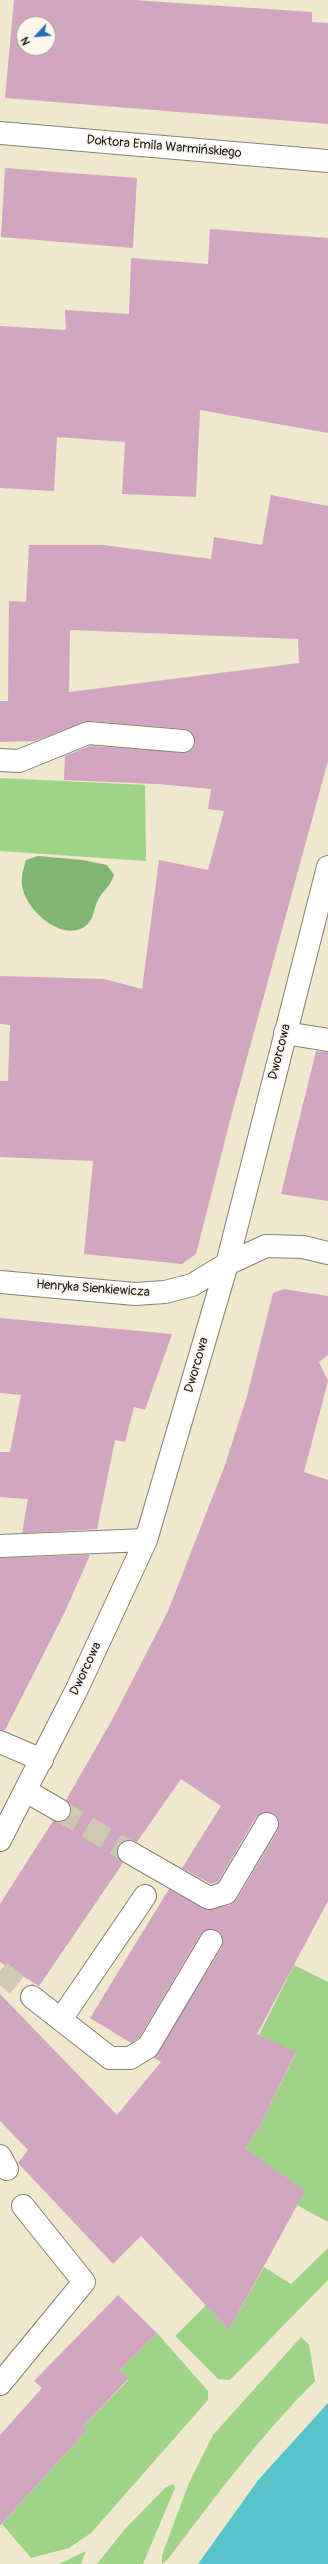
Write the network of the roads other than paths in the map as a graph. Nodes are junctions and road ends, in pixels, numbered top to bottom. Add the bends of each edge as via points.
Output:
1 (0, 133) edge
2 (328, 161) edge
3 (184, 741) dead end
4 (0, 760) edge
5 (328, 867) edge
6 (285, 1032) junction
7 (328, 1040) edge
8 (328, 1253) edge
9 (227, 1264) junction
10 (0, 1282) edge
11 (146, 1540) junction
12 (0, 1546) edge
13 (0, 1742) edge
14 (42, 1760) junction
15 (26, 1791) junction
16 (60, 1810) tunnel mouth
17 (267, 1824) dead end
18 (0, 1840) edge
19 (129, 1852) tunnel mouth
20 (145, 1896) dead end
21 (211, 1941) dead end
22 (32, 1997) tunnel mouth
23 (61, 2019) junction
24 (23, 2206) dead end
25 (0, 2384) edge

1 - 2 street, Doktora Emila Warmińskiego
3 - 4 street via 88,733 19,761
5 - 6 street, Dworcowa
6 - 7 street
6 - 9 street, Dworcowa
8 - 9 street, Henryka Sienkiewicza via 304,1247 266,1246
9 - 10 street, Henryka Sienkiewicza via 192,1285 165,1292 135,1294
9 - 11 street, Dworcowa
11 - 12 street
11 - 14 street, Dworcowa
13 - 14 street
14 - 15 street, Dworcowa
15 - 16 street
15 - 18 street, Dworcowa
17 - 19 street via 226,1893 210,1898
20 - 23 street
21 - 23 street via 148,2047 130,2058 110,2058
22 - 23 street
24 - 25 street via 84,2282

